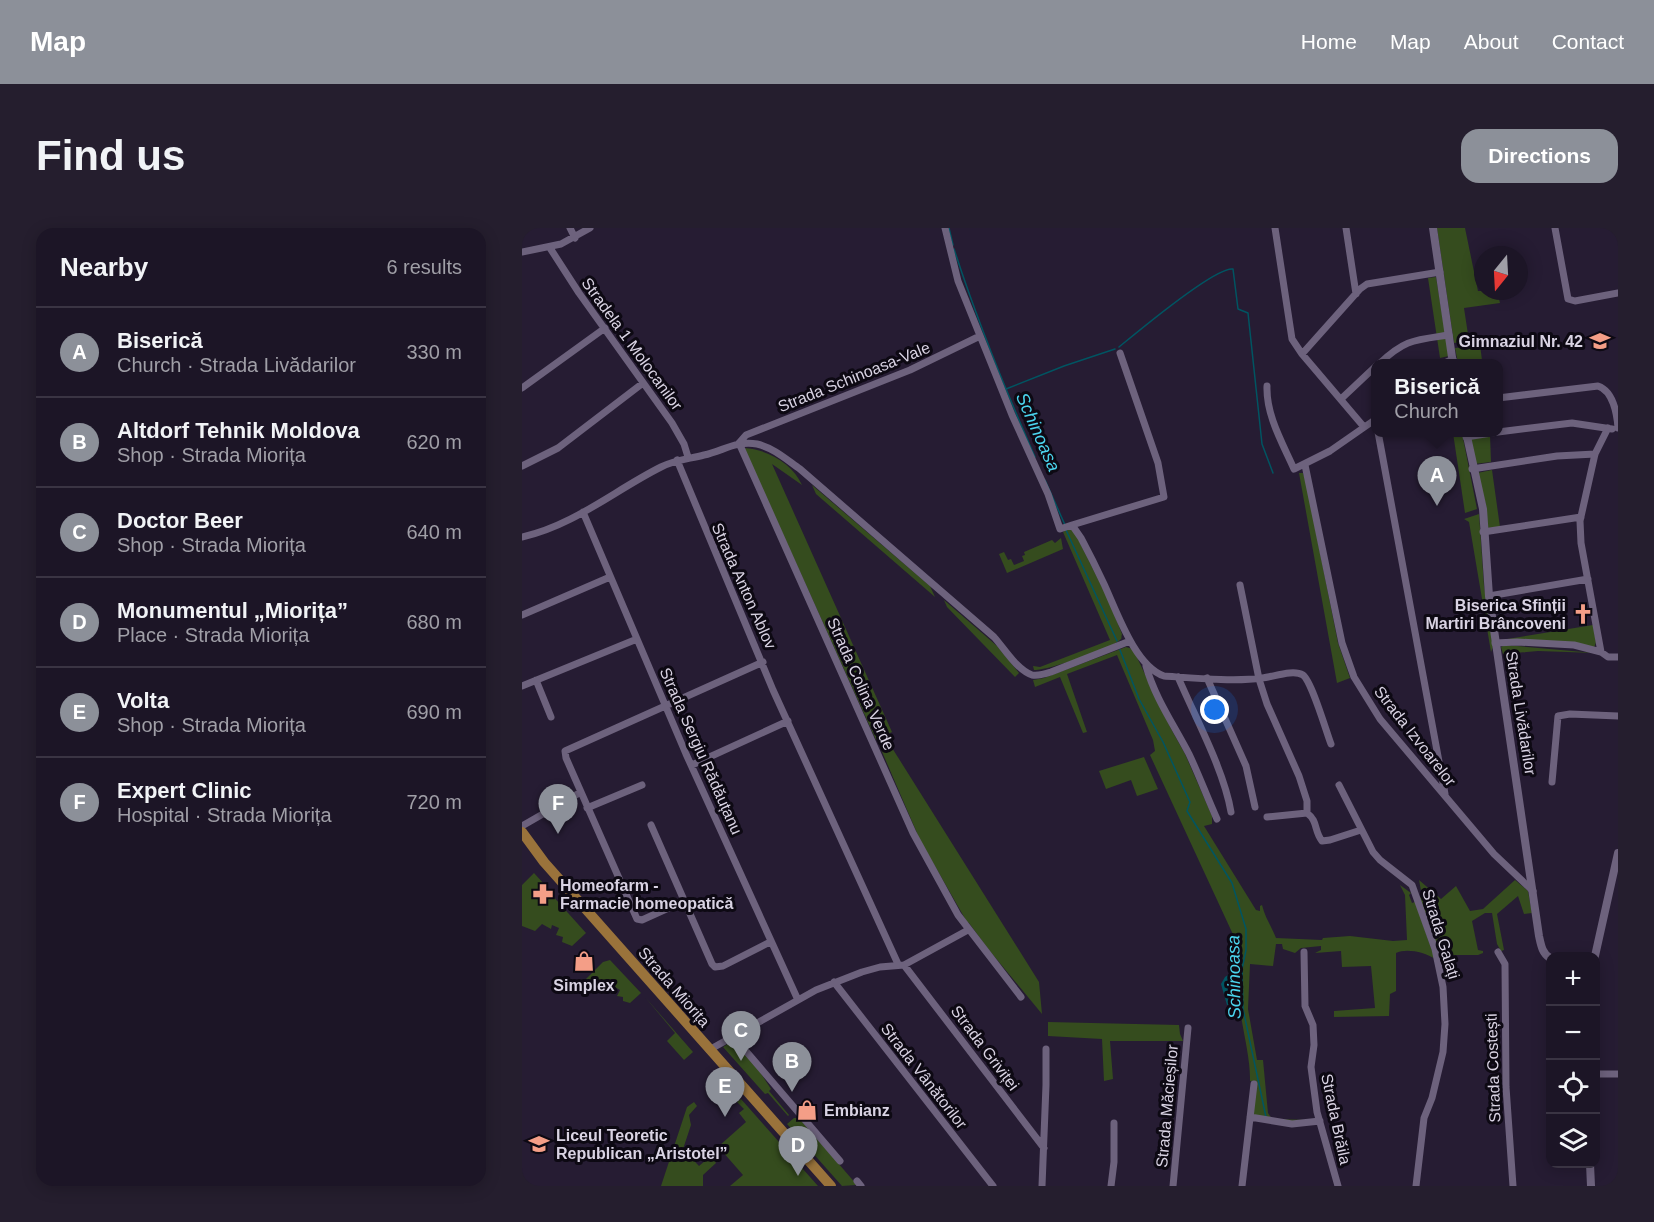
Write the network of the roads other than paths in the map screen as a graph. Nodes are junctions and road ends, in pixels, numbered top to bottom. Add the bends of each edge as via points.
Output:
1 (570, 228) edge
2 (590, 228) edge
3 (945, 228) edge
4 (1275, 228) edge
5 (1346, 228) edge
6 (1433, 228) edge
7 (1555, 228) edge
8 (574, 238) junction
9 (550, 248) junction
10 (522, 252) edge
11 (1440, 272) junction
12 (1618, 293) edge
13 (1356, 294) junction
14 (605, 328) junction
15 (1449, 335) junction
16 (980, 336) junction
17 (1120, 353) dead end
18 (1302, 354) junction
19 (1384, 359) edge
20 (1453, 359) edge
21 (1371, 371) edge
22 (643, 384) junction
23 (1267, 386) dead end
24 (522, 388) edge
25 (1503, 397) edge
26 (1341, 399) junction
27 (1371, 422) edge
28 (1364, 427) junction
29 (1608, 428) junction
30 (1618, 429) edge
31 (1503, 431) edge
32 (1379, 437) edge
33 (1466, 437) edge
34 (738, 444) junction
35 (1595, 454) junction
36 (688, 457) junction
37 (677, 460) junction
38 (1305, 465) junction
39 (522, 466) edge
40 (1472, 469) junction
41 (583, 512) junction
42 (1581, 517) junction
43 (1066, 527) junction
44 (1483, 532) junction
45 (522, 537) edge
46 (610, 577) junction
47 (1588, 579) junction
48 (1240, 585) dead end
49 (1489, 596) junction
50 (522, 615) edge
51 (637, 639) junction
52 (1130, 641) junction
53 (1495, 644) junction
54 (1601, 652) junction
55 (1618, 657) edge
56 (763, 662) junction
57 (1145, 664) junction
58 (1178, 677) junction
59 (1207, 678) junction
60 (1259, 679) junction
61 (536, 680) junction
62 (522, 686) edge
63 (665, 706) junction
64 (1618, 716) edge
65 (551, 717) dead end
66 (788, 721) junction
67 (1331, 744) dead end
68 (692, 765) junction
69 (1552, 782) dead end
70 (642, 785) dead end
71 (1339, 785) dead end
72 (581, 792) junction
73 (1446, 797) junction
74 (1255, 807) dead end
75 (587, 808) junction
76 (1231, 812) dead end
77 (1307, 813) junction
78 (1267, 817) dead end
79 (1217, 819) dead end
80 (651, 825) dead end
81 (522, 826) edge
82 (1361, 830) junction
83 (522, 832) edge
84 (1618, 853) edge
85 (1533, 891) junction
86 (684, 901) junction
87 (969, 930) junction
88 (770, 942) junction
89 (1304, 952) dead end
90 (1498, 952) dead end
91 (1596, 952) edge
92 (1546, 955) edge
93 (901, 964) junction
94 (834, 981) junction
95 (1021, 997) dead end
96 (798, 1000) junction
97 (1188, 1028) dead end
98 (733, 1036) junction
99 (1046, 1049) dead end
100 (709, 1050) junction
101 (1600, 1074) edge
102 (1618, 1074) edge
103 (1254, 1084) dead end
104 (1250, 1117) junction
105 (1320, 1121) junction
106 (1114, 1123) dead end
107 (1044, 1148) junction
108 (840, 1161) dead end
109 (1590, 1168) edge
110 (831, 1186) edge
111 (993, 1186) edge
112 (1042, 1186) edge
113 (1111, 1186) edge
114 (1173, 1186) edge
115 (1242, 1186) edge
116 (1338, 1186) edge
117 (1416, 1186) edge
118 (1513, 1186) edge
119 (1591, 1186) edge

1 - 8 street
2 - 8 street
3 - 16 street via 958,281
4 - 18 street via 1292,339
5 - 13 street
6 - 11 street
7 - 12 street via 1568,300
8 - 9 street
9 - 10 street
9 - 14 street, Stradela 1 Molocanilor
11 - 13 street via 1367,285
11 - 15 street
13 - 18 street
14 - 22 street, Stradela 1 Molocanilor
14 - 24 street
15 - 19 street via 1401,345
15 - 20 street
16 - 34 street, Strada Schinoasa-Vale via 910,370 746,435
16 - 43 street via 1011,415
17 - 43 street via 1158,463 1164,497
18 - 26 street
21 - 26 street
22 - 36 street, Stradela 1 Molocanilor via 672,423
22 - 39 street via 558,448
23 - 38 street via 1271,415 1294,469
25 - 30 street via 1598,386 1611,400
26 - 28 street
27 - 28 street
28 - 38 street
29 - 30 street
29 - 31 street via 1572,423
29 - 35 street
32 - 73 street
33 - 40 street, Strada Livădarilor
34 - 36 street via 704,456
34 - 52 street via 768,448 800,469 987,631 1029,674 1051,672
34 - 87 street, Strada Colina Verde via 913,833
35 - 40 street
35 - 42 street
36 - 37 street
37 - 41 street
37 - 56 street, Strada Anton Ablov
38 - 73 street, Strada Izvoarelor via 1342,643 1354,677 1380,719
40 - 44 street, Strada Livădarilor via 1483,509
41 - 45 street
41 - 46 street, Strada Sergiu Rădăuțanu
42 - 44 street
42 - 47 street
43 - 52 street via 1081,538
44 - 49 street, Strada Livădarilor
46 - 50 street
46 - 51 street, Strada Sergiu Rădăuțanu
47 - 49 street
47 - 54 street
48 - 60 street
49 - 53 street, Strada Livădarilor
51 - 61 street
51 - 63 street, Strada Sergiu Rădăuțanu
52 - 57 street
53 - 54 street via 1574,645
53 - 85 street, Strada Livădarilor
54 - 55 street
56 - 63 street
56 - 66 street, Strada Anton Ablov
57 - 58 street via 1154,673
57 - 79 street
58 - 59 street
58 - 76 street via 1222,780
59 - 60 street
59 - 74 street via 1246,766
60 - 67 street via 1292,673 1307,679
60 - 77 street via 1299,776
61 - 62 street
61 - 65 street
63 - 68 street, Strada Sergiu Rădăuțanu
63 - 72 street via 568,748 564,754
64 - 69 street via 1558,716
66 - 68 street
66 - 93 street, Strada Anton Ablov
68 - 88 street, Strada Sergiu Rădăuțanu
70 - 75 street
71 - 82 street, Strada Galați
72 - 75 street
72 - 81 street
73 - 85 street, Strada Izvoarelor via 1494,854
75 - 86 street via 637,919
77 - 78 street
77 - 82 street via 1314,819 1322,840
80 - 86 street
82 - 117 street, Strada Galați via 1380,860 1412,885 1435,949 1443,987 1443,1053 1424,1118
83 - 100 main road, Strada Miorița
84 - 91 street
85 - 92 street, Strada Livădarilor via 1541,947
86 - 88 street via 715,967
87 - 93 street
87 - 95 street, Strada Colina Verde
88 - 96 street, Strada Sergiu Rădăuțanu
89 - 105 street, Strada Brăila via 1305,1006 1313,1024 1311,1068
90 - 118 street, Strada Costești via 1504,964
93 - 94 street
93 - 107 street, Strada Griviței
94 - 96 street
94 - 111 street, Strada Vânătorilor
96 - 98 street
97 - 114 street, Strada Măcieșilor
98 - 100 street
98 - 108 street
99 - 107 street
100 - 110 main road, Strada Miorița
101 - 102 street
103 - 104 street
104 - 105 street via 1292,1124
104 - 115 street
105 - 116 street, Strada Brăila
106 - 113 street
107 - 112 street
109 - 119 street

